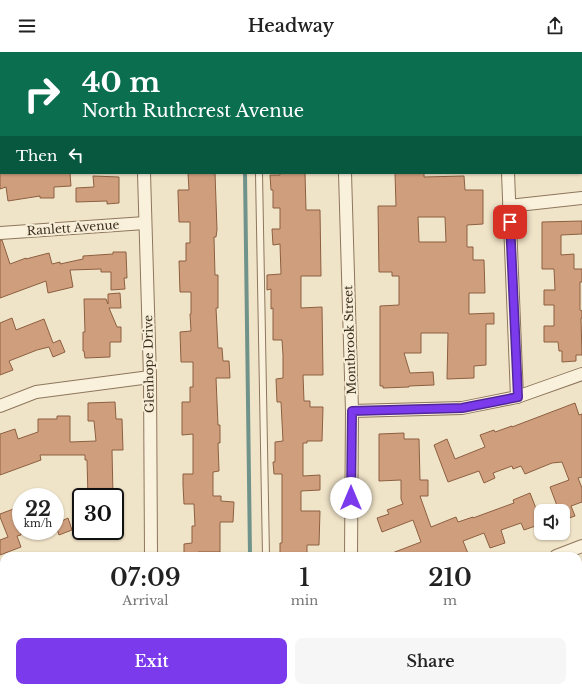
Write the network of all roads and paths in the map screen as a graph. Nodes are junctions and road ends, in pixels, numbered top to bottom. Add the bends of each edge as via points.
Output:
1 (144, 174) edge
2 (259, 174) edge
3 (345, 174) edge
4 (508, 174) edge
5 (582, 198) edge
6 (509, 206) junction
7 (145, 223) junction
8 (0, 233) edge
9 (582, 374) edge
10 (150, 377) junction
11 (518, 397) junction
12 (0, 406) edge
13 (352, 411) junction
14 (582, 546) edge
15 (151, 552) edge
16 (266, 552) edge
17 (351, 552) edge
18 (566, 552) edge

1 - 7 street, Glenhope Drive
2 - 16 lane
3 - 13 street, Montbrook Street
4 - 6 street
5 - 6 street
6 - 11 street
7 - 8 street, Ranlett Avenue
7 - 10 street, Glenhope Drive
9 - 11 street
10 - 12 street via 36,392
10 - 15 street, Glenhope Drive
11 - 13 street via 462,408
13 - 17 street, Montbrook Street
14 - 18 street

